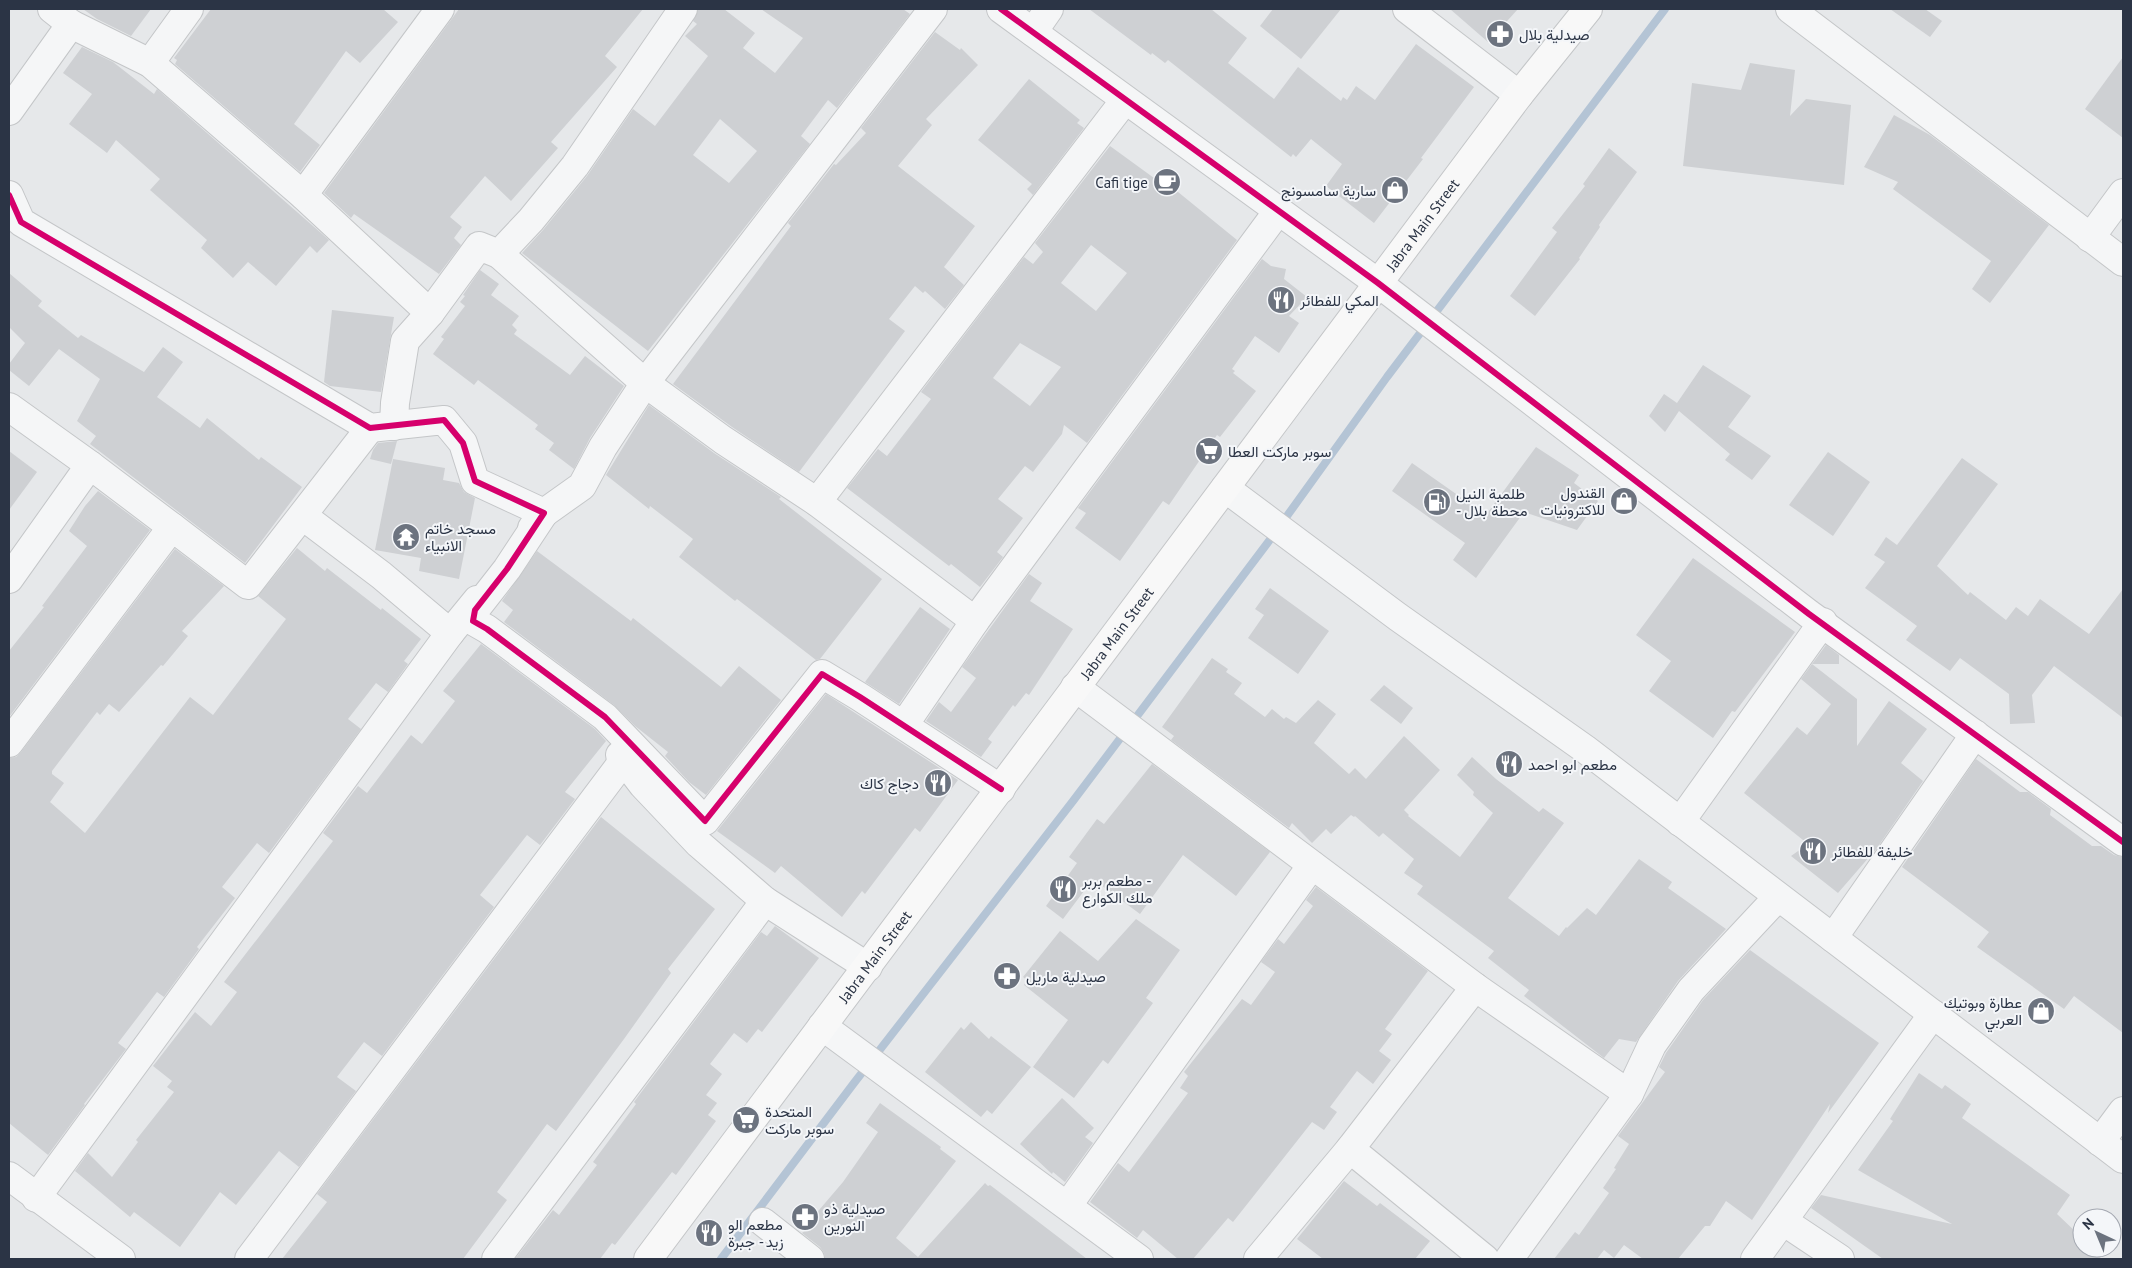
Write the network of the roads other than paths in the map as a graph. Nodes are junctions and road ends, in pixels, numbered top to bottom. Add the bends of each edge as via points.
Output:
1 (189, 9) edge
2 (440, 9) edge
3 (682, 9) edge
4 (933, 9) edge
5 (1001, 9) edge
6 (1050, 9) edge
7 (1407, 9) edge
8 (1588, 9) edge
9 (1790, 9) edge
10 (61, 16) edge
11 (1033, 32) junction
12 (150, 63) junction
13 (1518, 95) junction
14 (1125, 100) junction
15 (9, 111) edge
16 (2123, 193) edge
17 (9, 195) edge
18 (303, 195) junction
19 (1278, 211) junction
20 (15, 230) edge
21 (2090, 238) junction
22 (499, 254) junction
23 (2123, 262) edge
24 (1378, 283) junction
25 (430, 313) junction
26 (646, 383) junction
27 (9, 408) edge
28 (382, 427) junction
29 (90, 464) junction
30 (1225, 488) junction
31 (817, 502) junction
32 (544, 513) junction
33 (303, 516) junction
34 (172, 527) junction
35 (9, 579) edge
36 (975, 621) junction
37 (1823, 622) junction
38 (456, 627) junction
39 (822, 674) junction
40 (1076, 688) junction
41 (598, 720) junction
42 (904, 725) junction
43 (1975, 734) junction
44 (9, 743) edge
45 (624, 760) junction
46 (1001, 789) junction
47 (1680, 822) junction
48 (2123, 842) edge
49 (699, 844) junction
50 (1312, 865) junction
51 (1778, 897) junction
52 (765, 900) junction
53 (1833, 938) junction
54 (868, 967) junction
55 (1475, 987) junction
56 (1933, 1014) junction
57 (822, 1026) junction
58 (1629, 1094) junction
59 (2123, 1111) edge
60 (2100, 1142) junction
61 (1350, 1149) junction
62 (2123, 1159) edge
63 (9, 1176) edge
64 (36, 1198) junction
65 (1068, 1206) junction
66 (1783, 1221) junction
67 (763, 1222) dead end
68 (108, 1255) edge
69 (249, 1259) edge
70 (496, 1259) edge
71 (648, 1259) edge
72 (810, 1259) edge
73 (1139, 1259) edge
74 (1258, 1259) edge
75 (1486, 1259) edge
76 (1509, 1259) edge
77 (1755, 1259) edge
78 (1840, 1259) edge

1 - 12 street
2 - 18 street
3 - 22 street via 575,166
4 - 26 street
5 - 11 street
6 - 11 street
7 - 13 street
8 - 13 main road, Jabra Main Street
9 - 21 street
10 - 12 street
10 - 15 street
11 - 14 street
12 - 18 street
13 - 24 main road, Jabra Main Street
14 - 19 street
14 - 31 street
16 - 21 street
17 - 20 street
18 - 25 street
19 - 24 street
19 - 36 street
20 - 28 street
21 - 23 street
22 - 25 street via 480,246
22 - 26 street
24 - 30 main road, Jabra Main Street
24 - 37 street
25 - 28 street via 405,341 395,403
26 - 31 street via 723,440
26 - 32 street via 603,447 582,486
27 - 29 street
28 - 32 street via 444,420 463,443 475,481
28 - 33 street
29 - 34 street
29 - 35 street
30 - 40 main road, Jabra Main Street
30 - 47 street via 1398,617 1585,749
31 - 36 street
32 - 38 street
32 - 41 street via 475,610 473,621
33 - 34 street via 248,585
33 - 38 street
34 - 44 street
36 - 42 street
37 - 43 street
37 - 47 street
38 - 41 street
38 - 64 street
39 - 41 street via 705,822
39 - 42 street
39 - 49 street via 707,824
40 - 46 main road, Jabra Main Street
40 - 50 street
41 - 45 street
42 - 46 street
43 - 48 street
43 - 53 street
45 - 49 street
45 - 69 street
46 - 54 main road, Jabra Main Street
47 - 51 street
49 - 52 street
50 - 55 street
50 - 65 street
51 - 53 street
51 - 58 street via 1691,990 1652,1045
52 - 54 street
52 - 70 street
53 - 56 street
54 - 57 main road, Jabra Main Street
55 - 58 street
55 - 61 street
56 - 60 street
56 - 66 street
57 - 65 street
57 - 71 main road, Jabra Main Street
58 - 76 street
59 - 60 street
60 - 62 street
61 - 74 street
61 - 75 street
63 - 64 street
64 - 68 street
65 - 73 street
66 - 77 street
66 - 78 street
67 - 72 street

